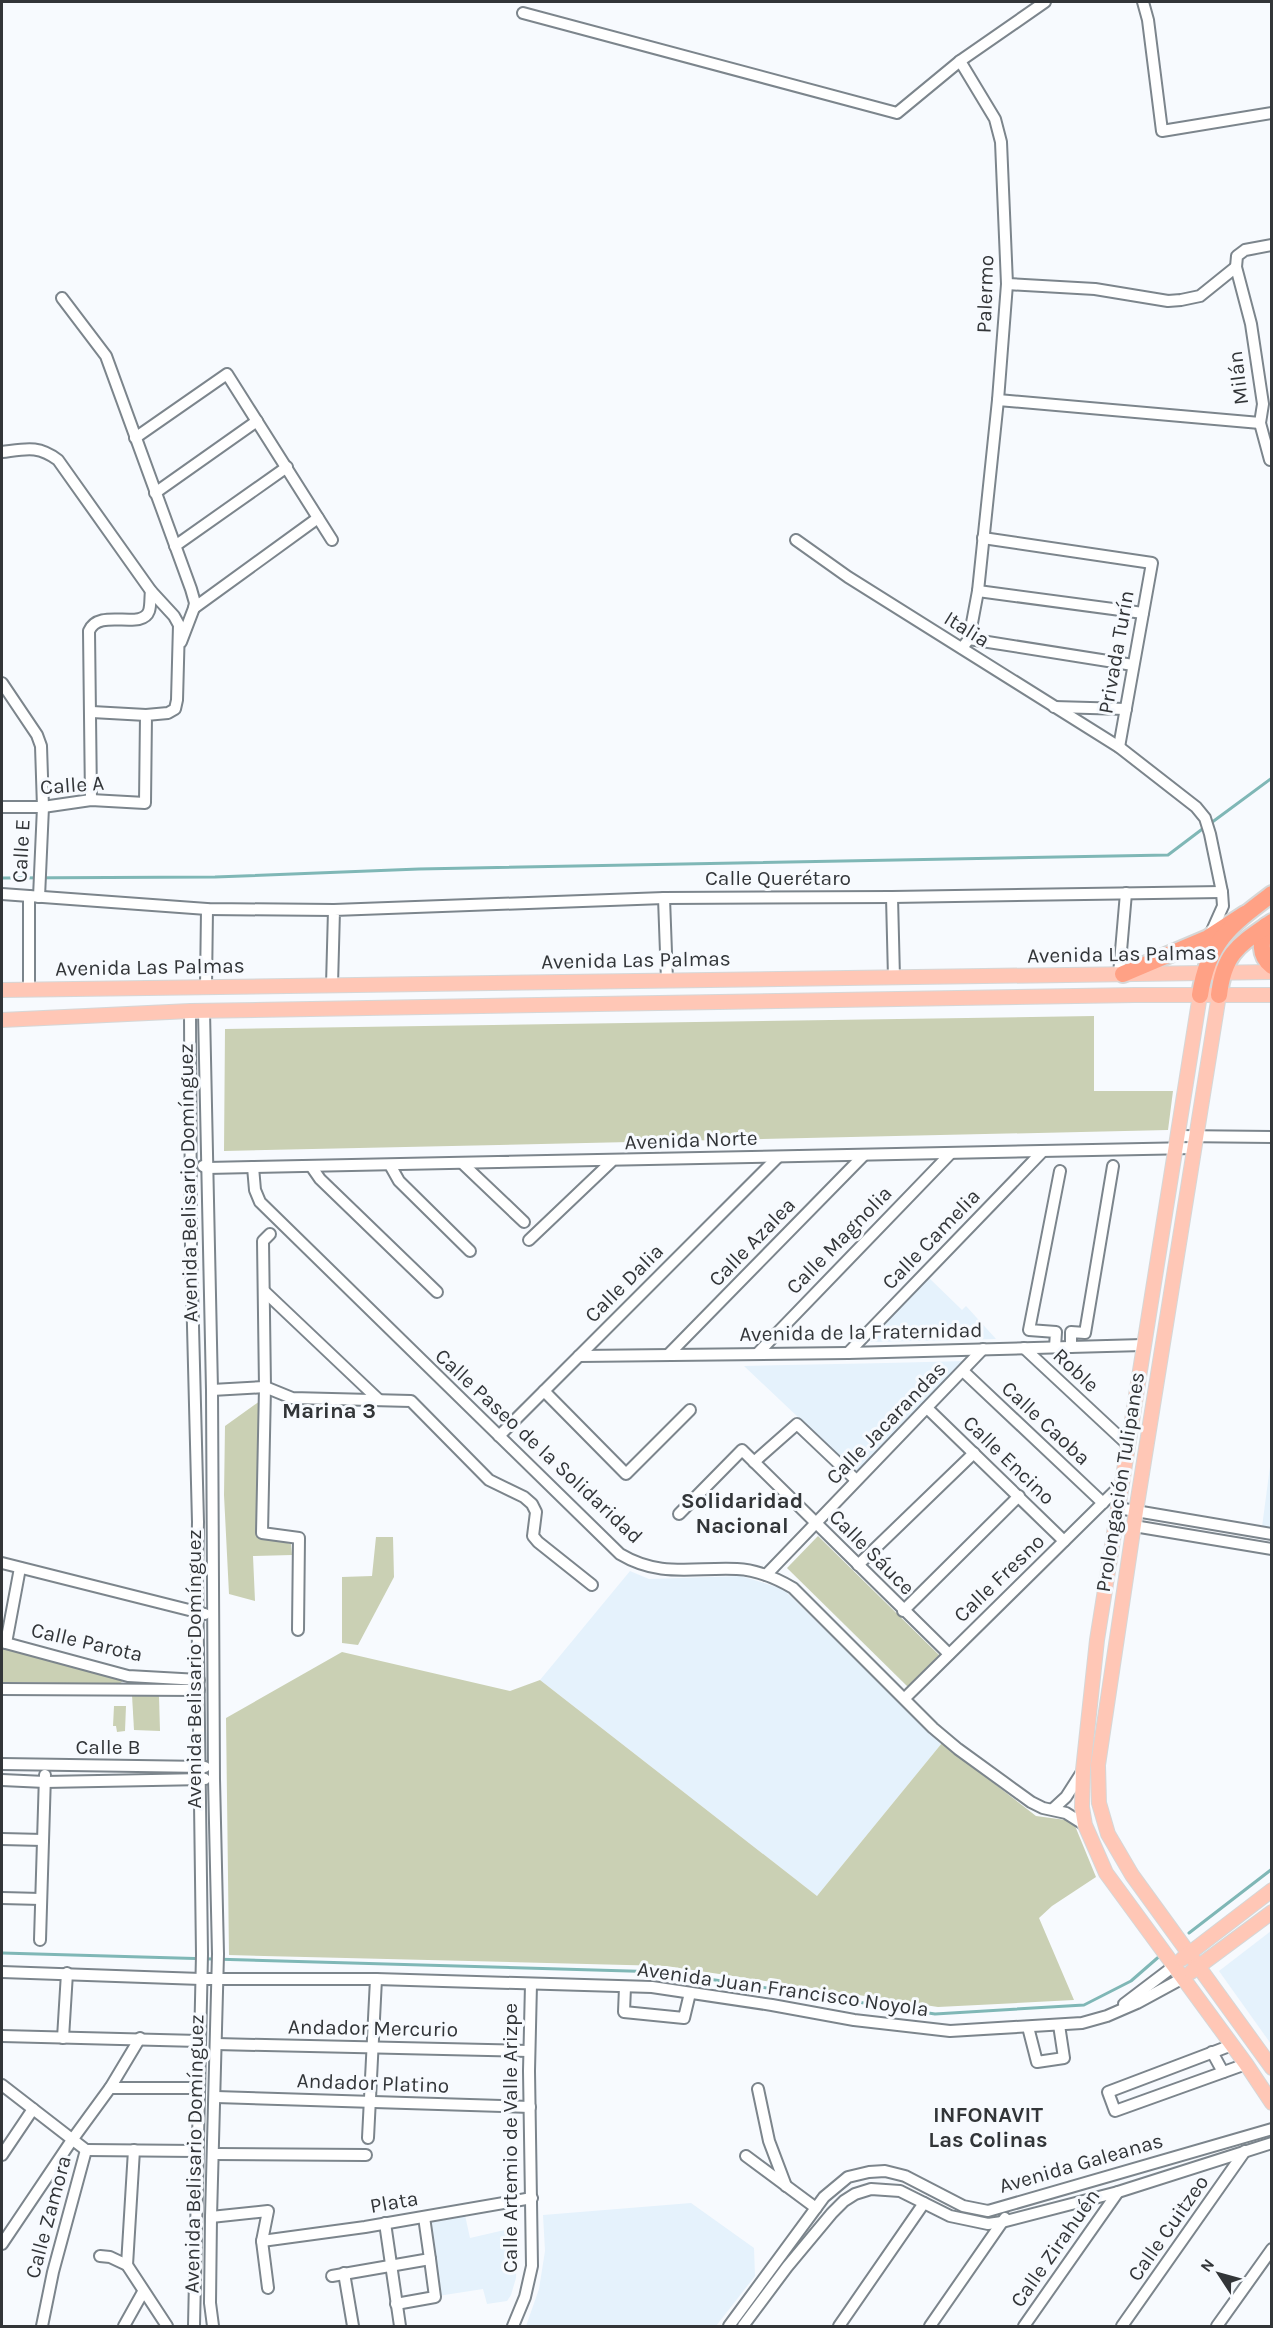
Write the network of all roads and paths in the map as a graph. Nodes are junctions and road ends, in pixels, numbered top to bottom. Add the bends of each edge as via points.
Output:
1 (1045, 2) edge
2 (1143, 2) edge
3 (523, 13) dead end
4 (960, 60) junction
5 (1272, 113) edge
6 (1272, 245) edge
7 (1236, 267) junction
8 (1007, 284) junction
9 (62, 298) dead end
10 (998, 400) junction
11 (257, 421) junction
12 (1260, 423) junction
13 (135, 438) junction
14 (2, 452) edge
15 (1270, 460) edge
16 (287, 467) junction
17 (155, 493) junction
18 (318, 518) junction
19 (983, 538) junction
20 (332, 540) dead end
21 (796, 540) dead end
22 (175, 546) junction
23 (151, 591) junction
24 (978, 591) junction
25 (194, 608) junction
26 (1143, 613) junction
27 (969, 639) junction
28 (962, 648) junction
29 (178, 651) junction
30 (1134, 665) junction
31 (2, 683) edge
32 (1053, 707) junction
33 (1126, 710) junction
34 (92, 712) junction
35 (146, 715) junction
36 (1119, 747) junction
37 (92, 800) junction
38 (2, 807) edge
39 (43, 807) junction
40 (1222, 892) junction
41 (1126, 893) junction
42 (2, 894) edge
43 (1272, 894) edge
44 (34, 897) junction
45 (892, 897) junction
46 (664, 898) junction
47 (1223, 906) junction
48 (207, 909) junction
49 (334, 910) junction
50 (1245, 914) junction
51 (1269, 924) edge
52 (1208, 938) junction
53 (1272, 966) edge
54 (1272, 972) edge
55 (1121, 974) junction
56 (1203, 974) junction
57 (1221, 974) junction
58 (894, 978) junction
59 (668, 980) junction
60 (332, 985) junction
61 (206, 986) junction
62 (2, 990) edge
63 (29, 990) junction
64 (1200, 994) junction
65 (1219, 995) junction
66 (1272, 995) edge
67 (197, 1011) junction
68 (2, 1020) edge
69 (204, 1062) junction
70 (189, 1063) junction
71 (1272, 1137) edge
72 (1176, 1142) junction
73 (1195, 1142) junction
74 (1042, 1152) junction
75 (950, 1154) junction
76 (864, 1155) junction
77 (777, 1157) junction
78 (192, 1160) junction
79 (611, 1162) junction
80 (462, 1163) junction
81 (390, 1165) junction
82 (311, 1166) junction
83 (1113, 1166) dead end
84 (253, 1167) junction
85 (207, 1168) junction
86 (1060, 1171) dead end
87 (524, 1222) dead end
88 (270, 1234) dead end
89 (529, 1240) dead end
90 (1159, 1247) junction
91 (1178, 1248) junction
92 (470, 1251) dead end
93 (264, 1291) junction
94 (437, 1292) dead end
95 (1056, 1332) junction
96 (1071, 1332) junction
97 (1143, 1345) junction
98 (1055, 1347) junction
99 (1071, 1347) junction
100 (1024, 1348) junction
101 (982, 1349) junction
102 (848, 1353) junction
103 (757, 1354) junction
104 (668, 1355) junction
105 (579, 1356) junction
106 (963, 1371) junction
107 (266, 1387) junction
108 (212, 1390) junction
109 (544, 1391) junction
110 (379, 1400) junction
111 (927, 1408) junction
112 (690, 1410) dead end
113 (499, 1436) junction
114 (1127, 1444) junction
115 (974, 1453) junction
116 (754, 1462) junction
117 (856, 1480) junction
118 (1120, 1486) junction
119 (1019, 1496) junction
120 (1103, 1503) junction
121 (1118, 1508) junction
122 (1136, 1510) junction
123 (679, 1514) dead end
124 (816, 1523) junction
125 (1134, 1526) junction
126 (1272, 1534) edge
127 (1064, 1541) junction
128 (1272, 1549) edge
129 (2, 1563) edge
130 (858, 1565) junction
131 (20, 1568) junction
132 (766, 1575) junction
133 (592, 1585) dead end
134 (903, 1611) junction
135 (198, 1612) junction
136 (213, 1616) junction
137 (298, 1630) dead end
138 (4, 1642) edge
139 (949, 1654) junction
140 (129, 1676) junction
141 (199, 1685) junction
142 (2, 1689) edge
143 (128, 1689) junction
144 (904, 1698) junction
145 (2, 1764) edge
146 (45, 1766) junction
147 (214, 1766) junction
148 (199, 1767) junction
149 (1083, 1770) junction
150 (199, 1779) junction
151 (214, 1779) junction
152 (2, 1780) edge
153 (45, 1782) junction
154 (1053, 1809) junction
155 (1085, 1825) junction
156 (2, 1839) edge
157 (43, 1840) junction
158 (1272, 1890) edge
159 (2, 1898) edge
160 (41, 1899) junction
161 (1272, 1912) edge
162 (1167, 1922) junction
163 (1151, 1934) junction
164 (202, 1936) junction
165 (218, 1937) junction
166 (40, 1940) dead end
167 (1189, 1953) junction
168 (1198, 1967) junction
169 (2, 1972) edge
170 (1178, 1972) junction
171 (218, 1973) junction
172 (67, 1974) junction
173 (201, 1974) junction
174 (376, 1979) junction
175 (531, 1984) junction
176 (625, 1987) junction
177 (690, 1993) junction
178 (1059, 2025) junction
179 (1028, 2027) junction
180 (2, 2036) edge
181 (63, 2038) junction
182 (140, 2038) junction
183 (199, 2041) junction
184 (216, 2044) junction
185 (1232, 2044) junction
186 (372, 2048) junction
187 (529, 2051) junction
188 (1212, 2052) junction
189 (1246, 2064) junction
190 (1272, 2068) edge
191 (1223, 2072) junction
192 (1144, 2078) junction
193 (2, 2085) edge
194 (110, 2088) junction
195 (198, 2088) junction
196 (758, 2089) dead end
197 (216, 2097) junction
198 (1152, 2098) junction
199 (369, 2103) junction
200 (1272, 2103) edge
201 (530, 2107) junction
202 (33, 2109) junction
203 (1272, 2129) edge
204 (368, 2138) dead end
205 (72, 2140) junction
206 (1272, 2142) edge
207 (86, 2150) junction
208 (134, 2150) junction
209 (197, 2151) junction
210 (1245, 2151) junction
211 (214, 2154) junction
212 (2, 2155) edge
213 (366, 2155) dead end
214 (746, 2156) dead end
215 (786, 2186) junction
216 (1118, 2192) junction
217 (532, 2198) junction
218 (924, 2203) junction
219 (1013, 2205) junction
220 (816, 2208) junction
221 (211, 2217) junction
222 (424, 2217) junction
223 (1002, 2222) junction
224 (385, 2223) junction
225 (2, 2240) edge
226 (262, 2241) junction
227 (1272, 2249) edge
228 (100, 2256) dead end
229 (430, 2259) junction
230 (778, 2260) junction
231 (127, 2265) junction
232 (390, 2266) junction
233 (787, 2267) junction
234 (344, 2274) junction
235 (332, 2276) dead end
236 (268, 2288) dead end
237 (143, 2292) junction
238 (396, 2304) junction
239 (42, 2326) edge
240 (124, 2326) edge
241 (167, 2326) edge
242 (194, 2326) edge
243 (213, 2326) edge
244 (353, 2326) edge
245 (400, 2326) edge
246 (513, 2326) edge
247 (729, 2326) edge
248 (743, 2326) edge
249 (839, 2326) edge
250 (930, 2326) edge
251 (1024, 2326) edge
252 (1122, 2326) edge
253 (1217, 2326) edge

1 - 4 street
2 - 5 street via 1162,131
3 - 4 street via 897,113
4 - 8 street, Palermo via 994,119 1001,142
6 - 7 street via 1245,250 1236,256
7 - 8 street via 1200,296 1168,301 1095,289
7 - 12 street, Milán via 1251,324 1263,404
8 - 10 street, Palermo
9 - 13 street via 106,356
10 - 12 street
10 - 19 street, Palermo
11 - 13 street via 227,374
11 - 16 street
11 - 17 street
12 - 15 street, Milán
13 - 17 street
14 - 23 street via 45,450 58,460
16 - 18 street
16 - 22 street
17 - 22 street
18 - 20 street
18 - 25 street
19 - 24 street, Palermo
19 - 26 street, Privada Turín via 1152,563
21 - 28 street, Italia
22 - 25 street
23 - 29 street via 179,625
23 - 34 street via 146,616 99,621 89,631
24 - 26 street
24 - 27 street, Palermo
25 - 29 street
26 - 30 street, Privada Turín
27 - 28 street
27 - 30 street
28 - 32 street, Italia
29 - 35 street via 175,709
30 - 33 street, Privada Turín
31 - 39 street, Calle E via 41,746
32 - 33 street
32 - 36 street, Italia
33 - 36 street, Privada Turín
34 - 35 street
34 - 37 street
35 - 37 street, Calle A via 145,803
36 - 40 street, Italia via 1205,818
37 - 39 street, Calle A
38 - 39 street, Calle A
39 - 44 street, Calle E via 40,884
40 - 41 street, Calle Querétaro
40 - 47 street
41 - 45 street, Calle Querétaro
41 - 55 street
42 - 44 street, Calle Querétaro
43 - 50 highway
44 - 48 street, Calle Querétaro
44 - 63 street, Calle E
45 - 46 street, Calle Querétaro
45 - 58 street
46 - 49 street, Calle Querétaro
46 - 59 street
47 - 50 street
47 - 52 street
48 - 49 street, Calle Querétaro
48 - 61 street
49 - 60 street
50 - 52 highway
50 - 56 highway via 1215,945
51 - 53 highway via 1261,940 1266,961
51 - 57 highway via 1240,944
52 - 55 highway
54 - 57 main road, Avenida Las Palmas
55 - 56 main road, Avenida Las Palmas
55 - 58 main road, Avenida Las Palmas
56 - 57 main road, Avenida Las Palmas
56 - 64 highway
57 - 65 highway
58 - 59 main road, Avenida Las Palmas
59 - 60 main road, Avenida Las Palmas
60 - 61 main road, Avenida Las Palmas
61 - 63 main road, Avenida Las Palmas
62 - 63 main road, Avenida Las Palmas
64 - 65 main road, Avenida Las Palmas
64 - 67 main road, Avenida Las Palmas
64 - 72 main road, Prolongación Tulipanes
65 - 66 main road, Avenida Las Palmas
65 - 73 main road, Prolongación Tulipanes
67 - 68 main road, Avenida Las Palmas
67 - 69 street, Avenida Belisario Domínguez
67 - 70 street, Avenida Belisario Domínguez
69 - 70 street
69 - 85 street, Avenida Belisario Domínguez
70 - 78 street, Avenida Belisario Domínguez
71 - 73 street, Avenida Norte
72 - 73 street, Avenida Norte
72 - 74 street, Avenida Norte
72 - 90 main road, Prolongación Tulipanes
73 - 91 main road, Prolongación Tulipanes
74 - 75 street, Avenida Norte
74 - 102 street, Calle Camelia
75 - 76 street, Avenida Norte
75 - 103 street, Calle Magnolia
76 - 77 street, Avenida Norte
76 - 104 street, Calle Azalea
77 - 79 street, Avenida Norte
77 - 105 street, Calle Dalia
78 - 85 street, Avenida Norte
78 - 135 street, Avenida Belisario Domínguez
79 - 80 street, Avenida Norte
79 - 89 street
80 - 81 street, Avenida Norte
80 - 87 street
81 - 82 street, Avenida Norte
81 - 92 street via 399,1181
82 - 84 street, Avenida Norte
82 - 94 street
83 - 96 street via 1085,1333
84 - 85 street, Avenida Norte
84 - 113 street, Calle Paseo de la Solidaridad via 260,1202
85 - 108 street, Avenida Belisario Domínguez
86 - 95 street via 1029,1330
88 - 93 street via 263,1240
90 - 91 main road
90 - 97 main road, Prolongación Tulipanes
91 - 122 main road, Prolongación Tulipanes
93 - 107 street
93 - 110 street
95 - 96 street
95 - 98 street
96 - 99 street
97 - 99 street, Avenida de la Fraternidad
97 - 114 main road, Prolongación Tulipanes
98 - 99 street, Avenida de la Fraternidad
98 - 100 street, Avenida de la Fraternidad
100 - 101 street, Avenida de la Fraternidad
100 - 114 street, Roble
101 - 102 street, Avenida de la Fraternidad
101 - 106 street, Calle Jacarandas
102 - 103 street, Avenida de la Fraternidad
103 - 104 street, Avenida de la Fraternidad
104 - 105 street, Avenida de la Fraternidad
105 - 109 street, Calle Dalia
106 - 111 street, Calle Jacarandas
106 - 120 street, Calle Caoba
107 - 108 street
107 - 110 street via 292,1398
107 - 137 street via 262,1533 299,1538
108 - 136 street, Avenida Belisario Domínguez
109 - 112 street via 626,1473
109 - 113 street, Calle Dalia
110 - 133 street via 411,1401 489,1480 524,1497 536,1512 533,1536 537,1542
111 - 115 street, Calle Encino
111 - 117 street, Calle Jacarandas
113 - 132 street, Calle Paseo de la Solidaridad via 611,1547 633,1562 664,1570 737,1569
114 - 118 main road, Prolongación Tulipanes
115 - 119 street, Calle Encino
115 - 130 street
116 - 117 street via 797,1424
116 - 123 street, Calle Sáuce via 742,1450
116 - 124 street, Calle Sáuce
117 - 124 street, Calle Jacarandas
118 - 120 street, Calle Fresno
118 - 121 main road, Prolongación Tulipanes
119 - 127 street, Calle Encino
119 - 134 street
120 - 127 street, Calle Fresno
121 - 122 street
121 - 149 main road, Prolongación Tulipanes via 1097,1640
122 - 125 main road, Prolongación Tulipanes
122 - 126 street
124 - 130 street, Calle Sáuce
124 - 132 street, Calle Jacarandas
125 - 128 street
125 - 162 main road, Prolongación Tulipanes via 1098,1766 1099,1803 1108,1834
127 - 139 street, Calle Fresno
129 - 131 street
130 - 134 street, Calle Sáuce
131 - 135 street
131 - 138 street
132 - 144 street, Calle Paseo de la Solidaridad via 804,1596
134 - 139 street, Calle Sáuce
135 - 136 street
135 - 141 street, Avenida Belisario Domínguez
136 - 147 street, Avenida Belisario Domínguez
138 - 140 street, Calle Parota
139 - 144 street, Calle Fresno
140 - 141 street, Calle Parota
140 - 143 street
141 - 143 street
141 - 148 street, Avenida Belisario Domínguez
142 - 143 street
144 - 154 street, Calle Paseo de la Solidaridad via 958,1749 1031,1802
145 - 146 street, Calle B
146 - 148 street, Calle B
146 - 153 street
147 - 148 street, Calle B
147 - 151 street, Avenida Belisario Domínguez
148 - 150 street, Avenida Belisario Domínguez
149 - 154 street, Prolongación Tulipanes
149 - 155 main road, Prolongación Tulipanes
150 - 151 street
150 - 153 street
150 - 164 street, Avenida Belisario Domínguez
151 - 165 street, Avenida Belisario Domínguez
152 - 153 street
153 - 157 street
154 - 155 street, Calle Paseo de la Solidaridad via 1066,1812
155 - 163 main road, Prolongación Tulipanes via 1106,1873
156 - 157 street
157 - 160 street
158 - 167 main road
159 - 160 street
160 - 166 street
161 - 168 main road
162 - 163 main road
162 - 167 main road, Prolongación Tulipanes
163 - 170 main road, Prolongación Tulipanes
164 - 165 street
164 - 173 street, Avenida Belisario Domínguez
165 - 171 street, Avenida Belisario Domínguez
167 - 168 main road, Prolongación Tulipanes
167 - 170 main road
168 - 170 main road
168 - 190 main road, Prolongación Tulipanes
169 - 172 street, Avenida Juan Francisco Noyola
170 - 178 street, Avenida Juan Francisco Noyola via 1107,2016
170 - 185 main road, Prolongación Tulipanes
171 - 173 street, Avenida Juan Francisco Noyola
171 - 174 street, Avenida Juan Francisco Noyola
171 - 184 street, Avenida Belisario Domínguez
172 - 173 street, Avenida Juan Francisco Noyola
172 - 181 street
173 - 183 street, Avenida Belisario Domínguez
174 - 175 street, Avenida Juan Francisco Noyola
174 - 186 street
175 - 176 street, Avenida Juan Francisco Noyola
175 - 187 street, Calle Artemio de Valle Arizpe
176 - 177 street, Avenida Juan Francisco Noyola
176 - 177 street via 624,2012 648,2015 684,2018
177 - 179 street, Avenida Juan Francisco Noyola via 910,2028 950,2031
178 - 179 street, Avenida Juan Francisco Noyola
178 - 179 street via 1064,2058 1037,2062
180 - 181 street
181 - 182 street
182 - 183 street
182 - 194 street
183 - 195 street, Avenida Belisario Domínguez
184 - 186 street, Andador Mercurio
184 - 197 street, Avenida Belisario Domínguez
185 - 188 street
185 - 189 main road, Prolongación Tulipanes
186 - 187 street, Andador Mercurio
186 - 199 street
187 - 201 street, Calle Artemio de Valle Arizpe
188 - 191 street
188 - 192 street
189 - 191 street
189 - 200 main road, Prolongación Tulipanes
191 - 198 street
192 - 198 street
192 - 198 street via 1108,2092 1115,2111
193 - 202 street, Calle Zamora
194 - 195 street
194 - 205 street
195 - 209 street, Avenida Belisario Domínguez
196 - 215 street via 769,2141
197 - 199 street, Andador Platino
197 - 211 street, Avenida Belisario Domínguez
199 - 201 street, Andador Platino
199 - 204 street
201 - 217 street, Calle Artemio de Valle Arizpe
202 - 205 street, Calle Zamora
202 - 212 street
203 - 219 street, Avenida Galeanas
205 - 207 street, Calle Zamora
205 - 225 street
206 - 210 street, Avenida Galeanas
207 - 208 street
207 - 239 street, Calle Zamora via 52,2272
208 - 209 street
208 - 231 street
209 - 242 street, Avenida Belisario Domínguez
210 - 216 street, Avenida Galeanas
210 - 252 street, Calle Cuitzeo
211 - 213 street
211 - 221 street, Avenida Belisario Domínguez
214 - 215 street
215 - 220 street
216 - 223 street, Avenida Galeanas
216 - 251 street, Calle Zirahuén
217 - 222 street, Plata
217 - 246 street, Calle Artemio de Valle Arizpe via 532,2266
218 - 223 street, Avenida Galeanas via 968,2221
218 - 233 street, Avenida Galeanas via 900,2191 871,2189 855,2194 844,2200
218 - 249 street
219 - 220 street, Avenida Galeanas via 988,2211 963,2206 905,2176 885,2171 848,2177
219 - 223 street
220 - 230 street, Avenida Galeanas
221 - 226 street via 268,2211
221 - 243 street, Avenida Belisario Domínguez
222 - 224 street, Plata
222 - 229 street
223 - 250 street
224 - 226 street, Plata
224 - 232 street
226 - 236 street
227 - 253 street
228 - 231 street
229 - 232 street
229 - 238 street via 435,2296
230 - 233 street
230 - 247 street, Avenida Galeanas
231 - 237 street
232 - 234 street
232 - 238 street
233 - 248 street, Avenida Galeanas
234 - 235 street
234 - 244 street
237 - 240 street
237 - 241 street
238 - 245 street

